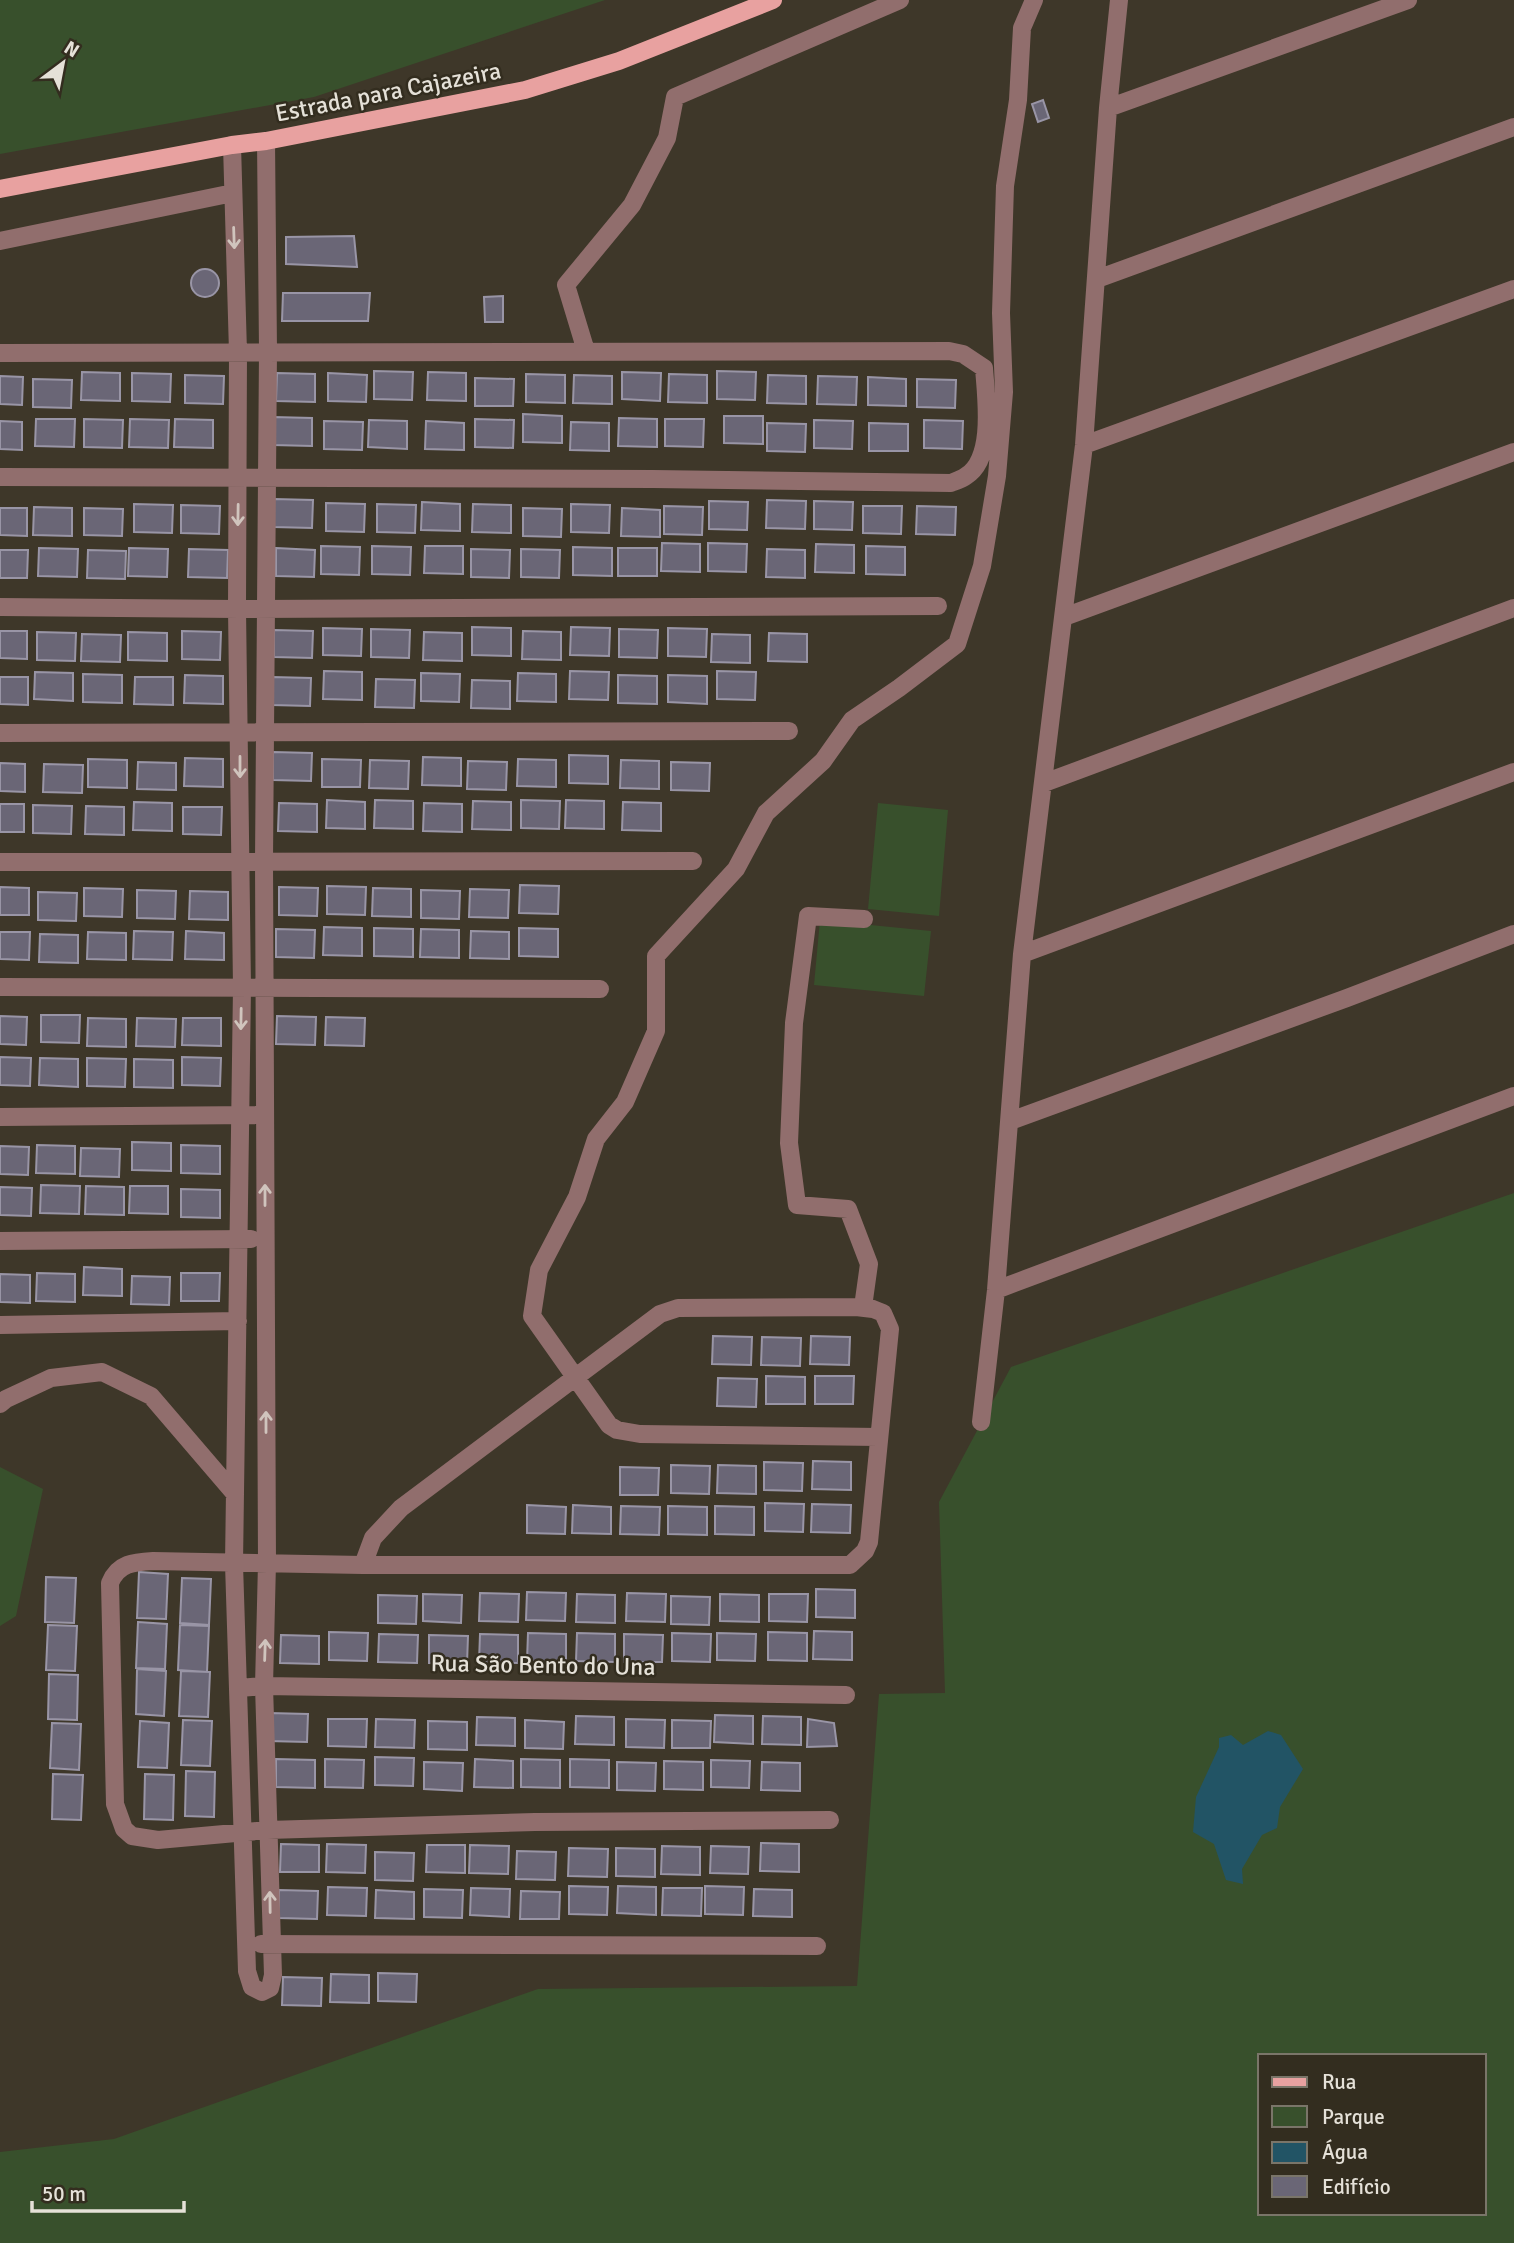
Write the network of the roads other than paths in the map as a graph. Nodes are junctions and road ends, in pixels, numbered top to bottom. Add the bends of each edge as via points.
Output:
1 (774, 0) edge
2 (900, 0) edge
3 (1034, 0) edge
4 (1119, 0) edge
5 (1408, 0) edge
6 (1108, 107) junction
7 (1514, 127) edge
8 (266, 141) junction
9 (232, 145) junction
10 (0, 189) edge
11 (233, 193) junction
12 (0, 241) edge
13 (1097, 279) junction
14 (1514, 289) edge
15 (268, 351) junction
16 (586, 351) junction
17 (238, 352) junction
18 (0, 353) edge
19 (1084, 445) junction
20 (1514, 452) edge
21 (0, 477) edge
22 (267, 478) junction
23 (238, 479) junction
24 (938, 606) dead end
25 (0, 607) edge
26 (1514, 608) edge
27 (237, 609) junction
28 (266, 609) junction
29 (1064, 617) junction
30 (789, 731) dead end
31 (266, 732) junction
32 (0, 733) edge
33 (240, 734) junction
34 (1514, 772) edge
35 (1044, 783) junction
36 (264, 861) junction
37 (694, 861) dead end
38 (0, 862) edge
39 (240, 862) junction
40 (864, 919) dead end
41 (1514, 934) edge
42 (1022, 954) junction
43 (265, 986) junction
44 (0, 987) edge
45 (242, 987) junction
46 (600, 989) dead end
47 (1514, 1096) edge
48 (239, 1113) junction
49 (265, 1115) junction
50 (0, 1117) edge
51 (1010, 1121) junction
52 (265, 1239) junction
53 (239, 1240) junction
54 (0, 1241) edge
55 (996, 1290) junction
56 (863, 1307) junction
57 (238, 1321) junction
58 (0, 1325) edge
59 (575, 1376) junction
60 (0, 1405) edge
61 (981, 1422) dead end
62 (878, 1437) junction
63 (235, 1494) junction
64 (267, 1563) junction
65 (234, 1564) junction
66 (363, 1565) junction
67 (264, 1686) junction
68 (239, 1688) junction
69 (846, 1695) dead end
70 (830, 1819) dead end
71 (268, 1830) junction
72 (241, 1832) junction
73 (271, 1943) junction
74 (247, 1945) junction
75 (817, 1946) dead end

1 - 8 main road, Estrada para Cajazeira via 619,61 525,90
2 - 16 street via 674,97 667,138 632,205 566,285
3 - 59 street via 1022,28 1018,100 1005,186 1004,392 997,476 982,566 957,644 852,720 823,761 766,813 736,869 656,956 656,1031 625,1102 596,1139 577,1197 539,1270 532,1316
4 - 6 street
5 - 6 street
6 - 13 street
7 - 13 street
8 - 9 main road, Estrada para Cajazeira
8 - 15 street
9 - 10 main road, Estrada para Cajazeira
9 - 11 street
11 - 12 street
11 -> 17 street
13 - 19 street
14 - 19 street
15 - 16 street
15 - 17 street
15 - 22 street
16 - 22 street via 963,354 984,368 985,446 968,476 951,483
17 - 18 street
17 - 23 street
19 - 29 street
20 - 29 street
21 - 23 street
22 - 23 street
22 - 28 street
23 -> 27 street
24 - 28 street
25 - 27 street
26 - 35 street
27 - 28 street
27 - 33 street
28 - 31 street
29 - 35 street
30 - 31 street
31 - 33 street
31 - 36 street
32 - 33 street
33 -> 39 street
34 - 42 street
35 - 42 street
36 - 37 street
36 - 39 street
36 - 43 street
38 - 39 street
39 - 45 street
40 - 56 street via 808,916 794,1023 789,1143 797,1205 848,1209 869,1264
41 - 51 street
42 - 51 street
43 - 45 street
43 - 46 street
43 - 49 street
44 - 45 street
45 -> 48 street
47 - 55 street
48 - 49 street
48 - 50 street
48 - 53 street
52 -> 49 street
51 - 55 street
52 - 53 street
64 -> 52 street
53 - 54 street
53 - 57 street
55 - 61 street
56 - 59 street via 678,1308 660,1314
56 - 62 street via 883,1313 890,1329
57 - 58 street
57 - 63 street
59 - 62 street via 617,1430
59 - 66 street via 401,1508 373,1538
60 - 63 street via 51,1378 102,1372 151,1396
62 - 66 street via 869,1542 850,1564
63 - 65 street
64 - 65 street
64 - 66 street
67 -> 64 street
65 - 68 street
65 - 72 street via 138,1562 114,1573 110,1583 115,1804 124,1829 132,1836 158,1840
67 - 68 street, Rua São Bento do Una
67 - 69 street, Rua São Bento do Una
67 - 71 street
68 - 72 street
70 - 71 street
71 - 72 street
73 -> 71 street
72 - 74 street
73 - 74 street
73 - 74 street via 272,1983 262,1992 248,1979
73 - 75 street

